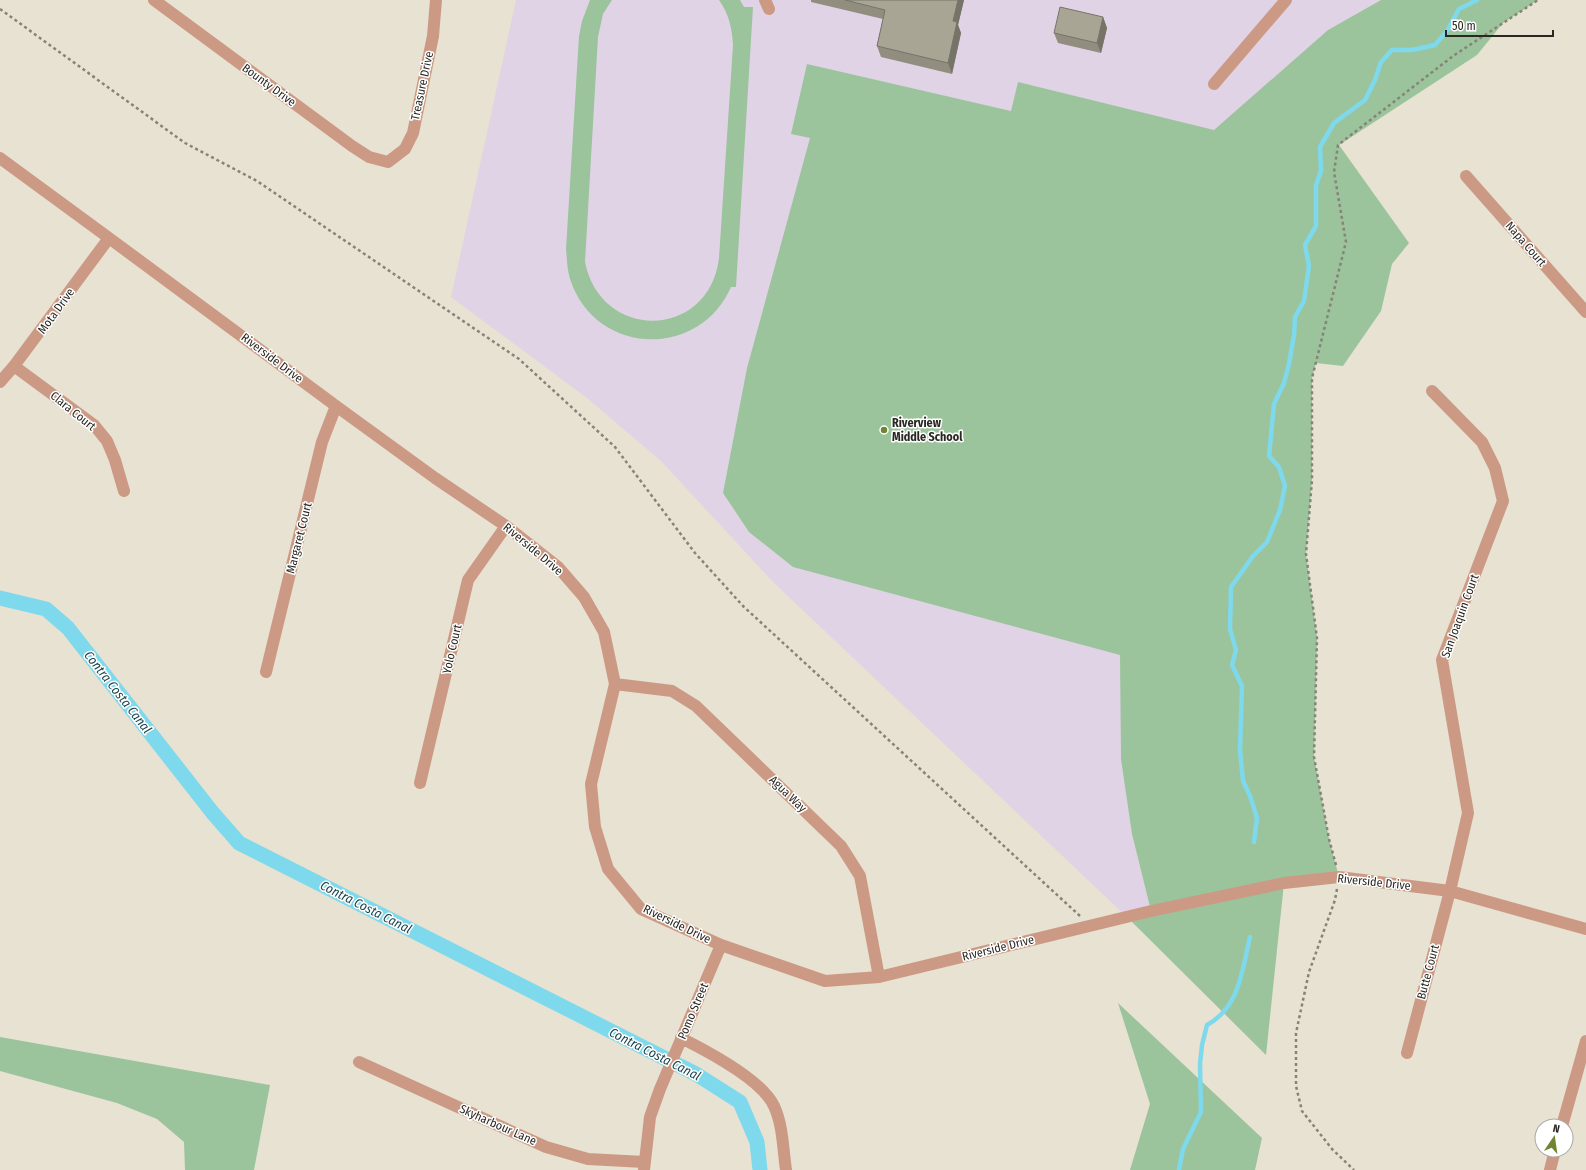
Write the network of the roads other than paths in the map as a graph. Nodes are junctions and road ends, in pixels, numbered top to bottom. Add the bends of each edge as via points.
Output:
1 (154, 0) edge
2 (436, 0) edge
3 (1286, 0) edge
4 (1214, 84) dead end
5 (0, 158) edge
6 (388, 162) joint
7 (1466, 176) dead end
8 (109, 238) junction
9 (1586, 312) edge
10 (14, 366) junction
11 (0, 382) edge
12 (1432, 391) dead end
13 (336, 406) junction
14 (124, 491) dead end
15 (506, 526) junction
16 (266, 672) dead end
17 (615, 684) junction
18 (420, 783) dead end
19 (1450, 891) junction
20 (1586, 929) edge
21 (721, 945) junction
22 (880, 977) junction
23 (681, 1038) junction
24 (1586, 1041) edge
25 (1407, 1053) dead end
26 (359, 1062) dead end
27 (1564, 1118) edge
28 (1553, 1158) edge
29 (644, 1166) edge
30 (786, 1170) edge
31 (1550, 1170) edge

1 - 6 street, Bounty Drive via 352,146 369,157
2 - 6 street, Treasure Drive via 433,36 413,133 405,149
3 - 4 street
5 - 8 street, Riverside Drive
7 - 9 street, Napa Court
8 - 10 street, Mota Drive
8 - 13 street, Riverside Drive
10 - 11 street, Mota Drive
10 - 14 street, Clara Court via 94,426 107,441
12 - 19 street, San Joaquin Court via 1482,442 1495,468 1503,501 1442,660 1468,813
13 - 15 street, Riverside Drive
13 - 16 street, Margaret Court via 322,442
15 - 17 street, Riverside Drive via 558,568 584,597 604,632
15 - 18 street, Yolo Court via 468,580
17 - 21 street, Riverside Drive via 591,784 594,827 608,869 641,909
17 - 22 street, Agua Way via 672,692 696,706 841,846 860,876
19 - 20 street, Riverside Drive
19 - 22 street, Riverside Drive via 1339,877 1284,882 1151,911
19 - 25 street, Butte Court
21 - 22 street, Riverside Drive via 825,981
21 - 23 street, Pomo Street
23 - 29 street, Pomo Street via 650,1117
23 - 30 street via 717,1056 758,1087 774,1106 780,1125
24 - 27 street
26 - 29 street, Skyharbour Lane via 546,1147 588,1159
28 - 31 street

